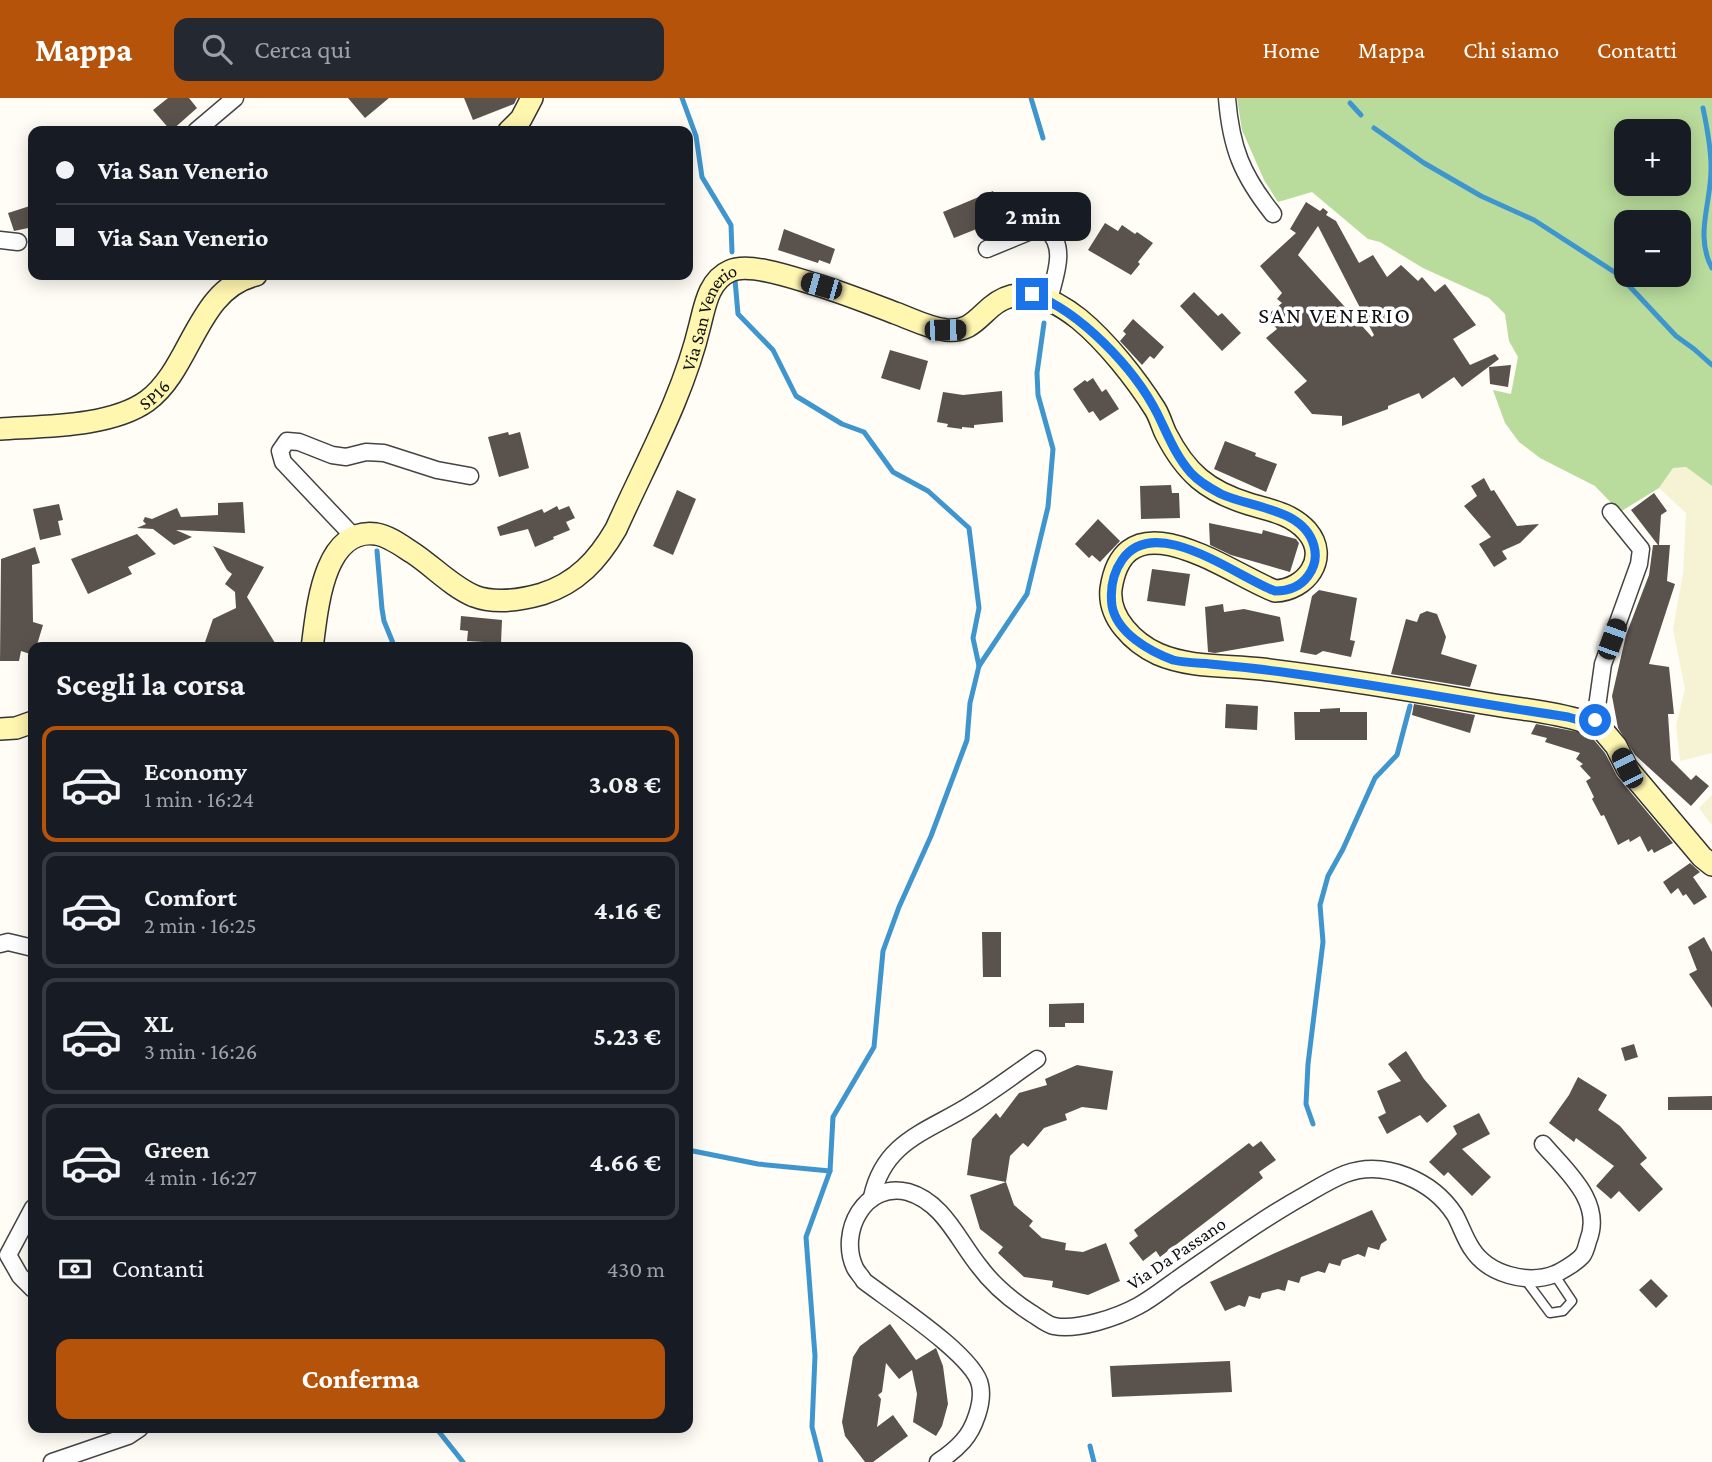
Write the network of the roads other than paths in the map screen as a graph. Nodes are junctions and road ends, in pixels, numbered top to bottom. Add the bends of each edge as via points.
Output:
1 (235, 98) edge
2 (532, 98) edge
3 (1227, 98) edge
4 (202, 126) edge
5 (514, 126) edge
6 (1273, 214) dead end
7 (0, 240) edge
8 (18, 242) dead end
9 (988, 249) dead end
10 (244, 280) edge
11 (1049, 300) junction
12 (0, 429) edge
13 (470, 475) dead end
14 (1611, 512) dead end
15 (355, 538) junction
16 (313, 642) edge
17 (1595, 720) junction
18 (28, 724) edge
19 (0, 729) edge
20 (1712, 865) edge
21 (0, 944) edge
22 (28, 947) edge
23 (1037, 1059) dead end
24 (1543, 1144) dead end
25 (872, 1197) junction
26 (28, 1217) edge
27 (1554, 1274) junction
28 (1524, 1278) junction
29 (28, 1284) edge
30 (132, 1433) edge
31 (52, 1462) edge
32 (938, 1462) edge

1 - 4 street
2 - 5 street
3 - 6 street via 1236,156
7 - 8 street
9 - 11 street via 1038,228 1047,230 1057,243 1059,258
10 - 12 street, SP16 / SP16 via 219,297 164,386 146,402 111,417
11 - 15 street, Via San Venerio via 1021,293 993,305 971,326 945,330 794,278 731,270 716,282 706,301 678,398 616,529 575,579 539,595 493,600 453,584 391,540 376,534
11 - 17 street, Via San Venerio via 1080,320 1133,377 1192,474 1223,494 1289,516 1308,532 1314,547 1314,563 1304,581 1275,591 1174,544 1138,546 1120,563 1111,592 1114,614 1144,646 1177,661 1373,684
13 - 15 street via 384,453 346,457 287,441 280,450 283,462
14 - 17 street via 1642,549 1603,664
15 - 16 street via 334,556 327,570
17 - 20 street via 1627,768
18 - 19 street
21 - 22 street
23 - 25 street via 904,1144 876,1177
24 - 27 street, Via Da Passano via 1592,1206 1593,1230 1582,1256
25 - 28 street, Via Da Passano via 891,1191 909,1193 929,1204 1011,1300 1054,1326 1086,1325 1138,1306 1270,1214 1346,1173 1373,1169 1402,1173 1429,1188 1454,1214 1473,1251 1494,1271
25 - 32 street via 862,1206 851,1236 855,1267 864,1281 956,1351 980,1384 978,1414 965,1439
26 - 29 street via 8,1255
27 - 28 street, Via Da Passano
27 - 28 lane via 1572,1301 1563,1311 1550,1313
30 - 31 street

